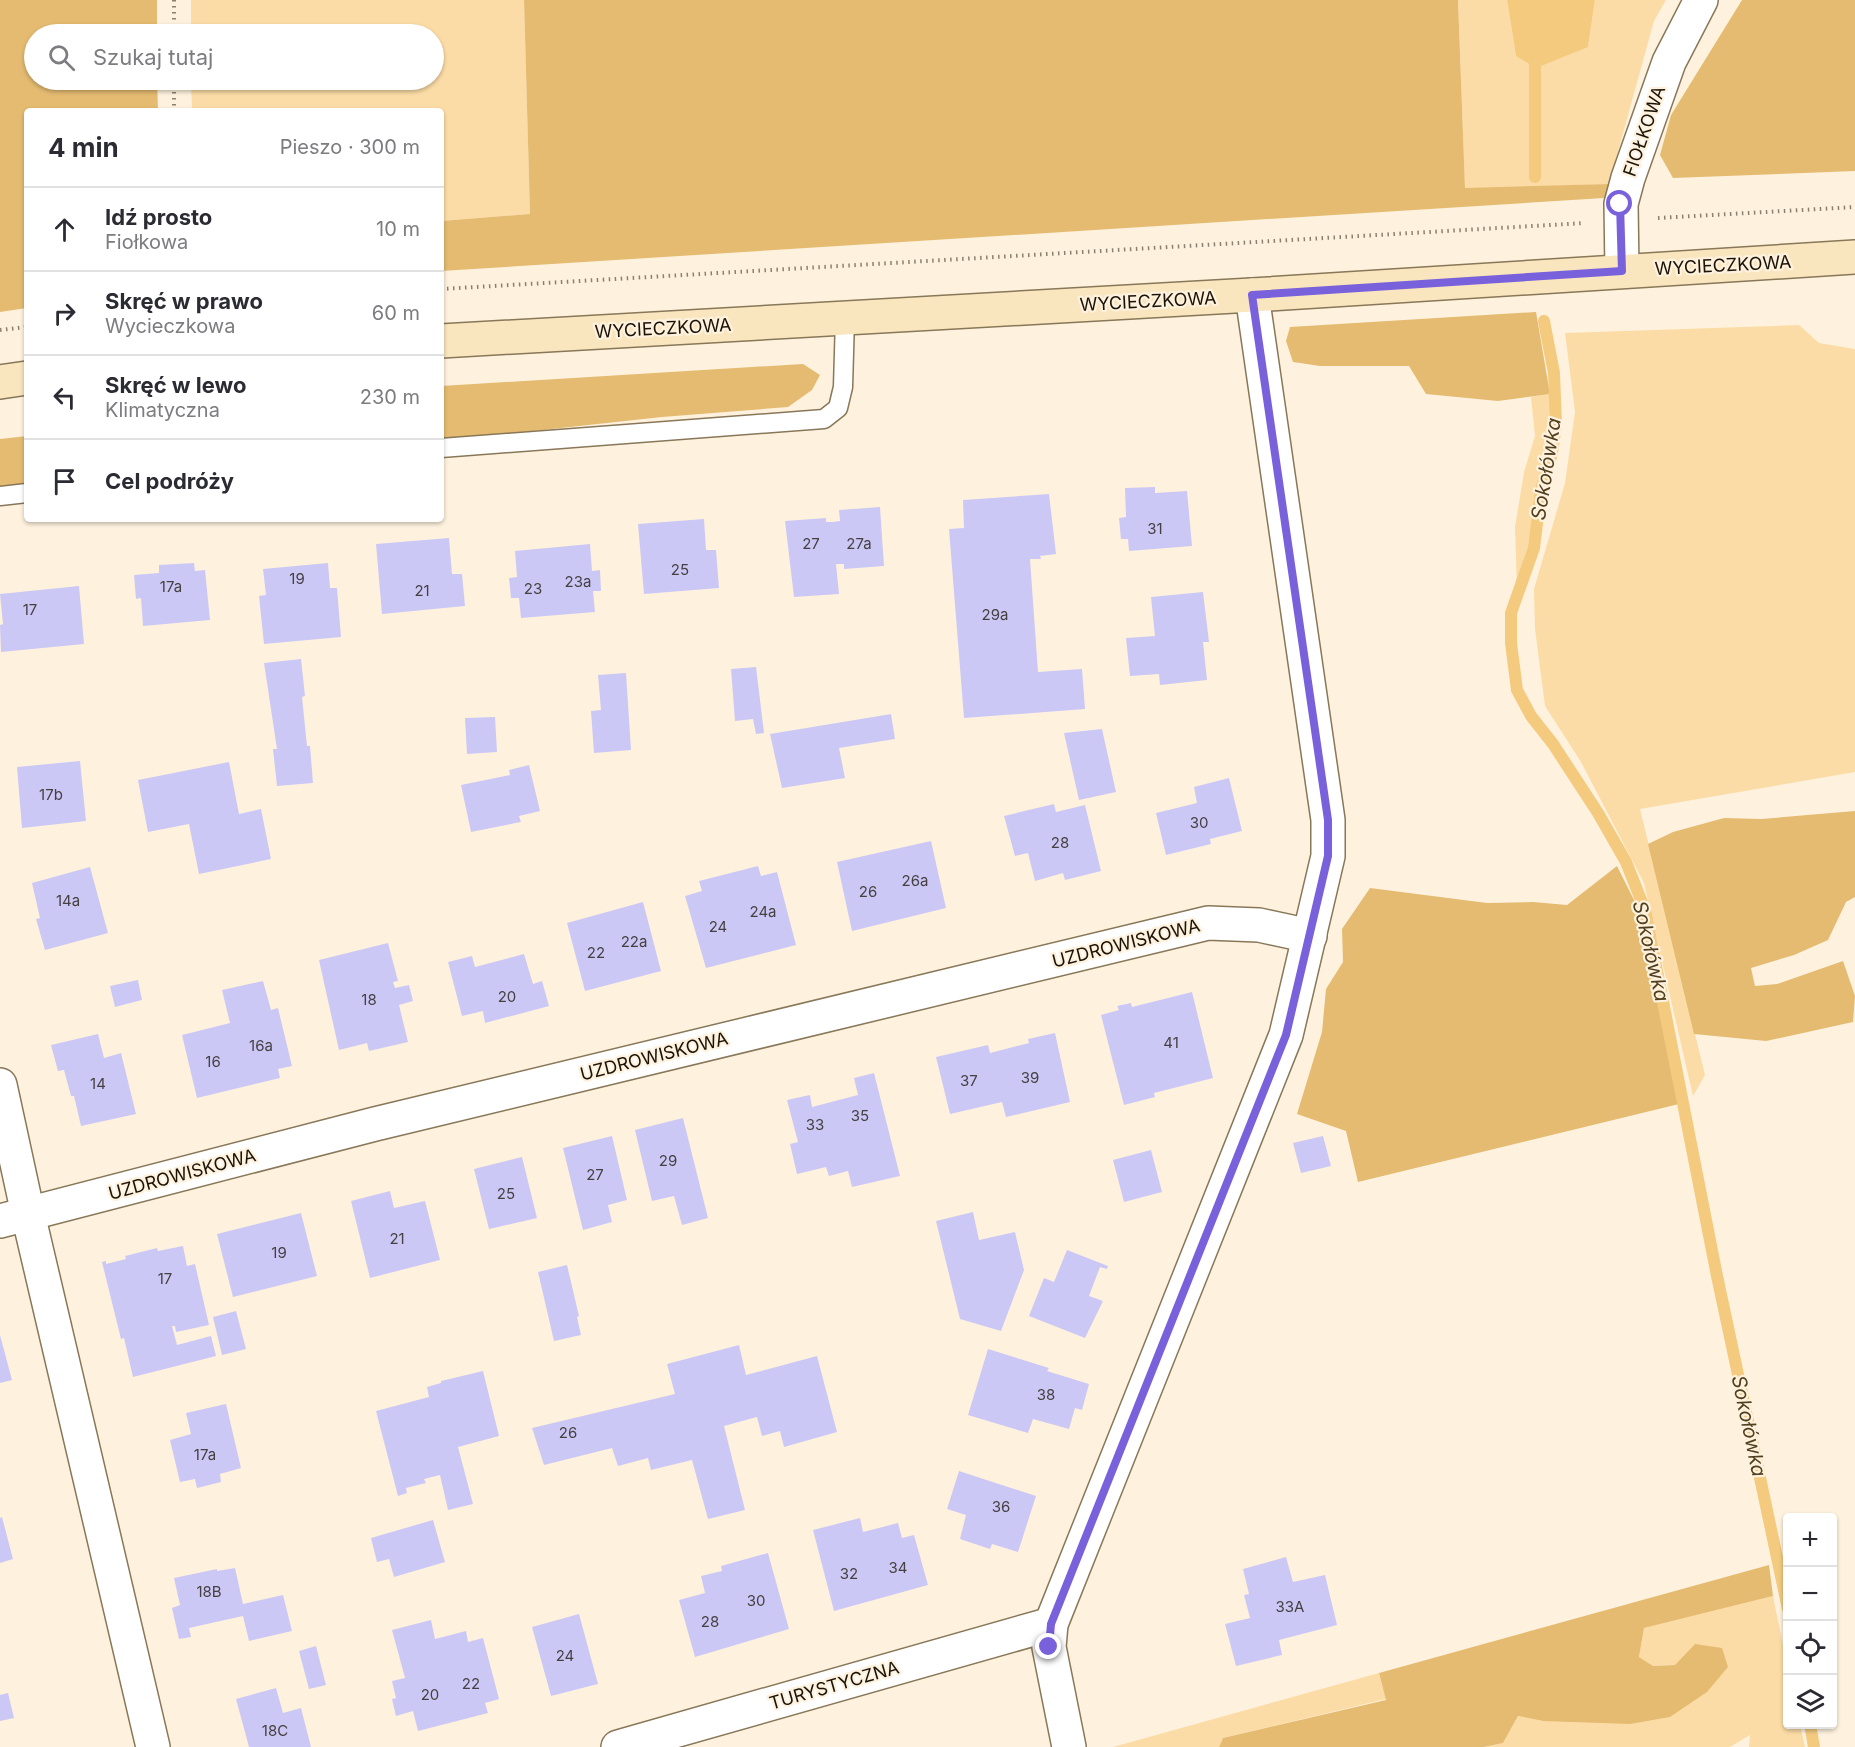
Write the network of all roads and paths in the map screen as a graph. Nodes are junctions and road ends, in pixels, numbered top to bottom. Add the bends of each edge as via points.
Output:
1 (174, 0) edge
2 (1701, 0) edge
3 (174, 24) edge
4 (174, 90) edge
5 (174, 108) edge
6 (1855, 207) edge
7 (1621, 220) junction
8 (1855, 257) edge
9 (1622, 271) junction
10 (444, 289) edge
11 (1252, 295) junction
12 (845, 318) junction
13 (24, 327) edge
14 (0, 330) edge
15 (444, 341) edge
16 (24, 378) edge
17 (0, 382) edge
18 (444, 448) edge
19 (24, 493) edge
20 (0, 496) edge
21 (1310, 936) junction
22 (0, 1085) edge
23 (14, 1217) edge
24 (1051, 1624) junction
25 (153, 1747) edge
26 (618, 1747) edge
27 (1069, 1747) edge

1 - 3 path
2 - 7 street, FIOŁKOWA via 1669,62 1620,204
4 - 5 path
6 - 7 path
7 - 9 street, FIOŁKOWA
7 - 10 path
8 - 9 street, WYCIECZKOWA
9 - 11 street, WYCIECZKOWA
11 - 12 street, WYCIECZKOWA
11 - 21 street via 1328,820 1328,856
12 - 15 street, WYCIECZKOWA
12 - 18 lane via 843,387 838,408 824,419
13 - 14 path
16 - 17 street
19 - 20 lane
21 - 23 street, UZDROWISKOWA via 1259,925 1208,923 375,1124
21 - 24 street via 1294,1007 1274,1068
22 - 23 street
23 - 25 street
24 - 26 street, TURYSTYCZNA
24 - 27 street via 1049,1647

